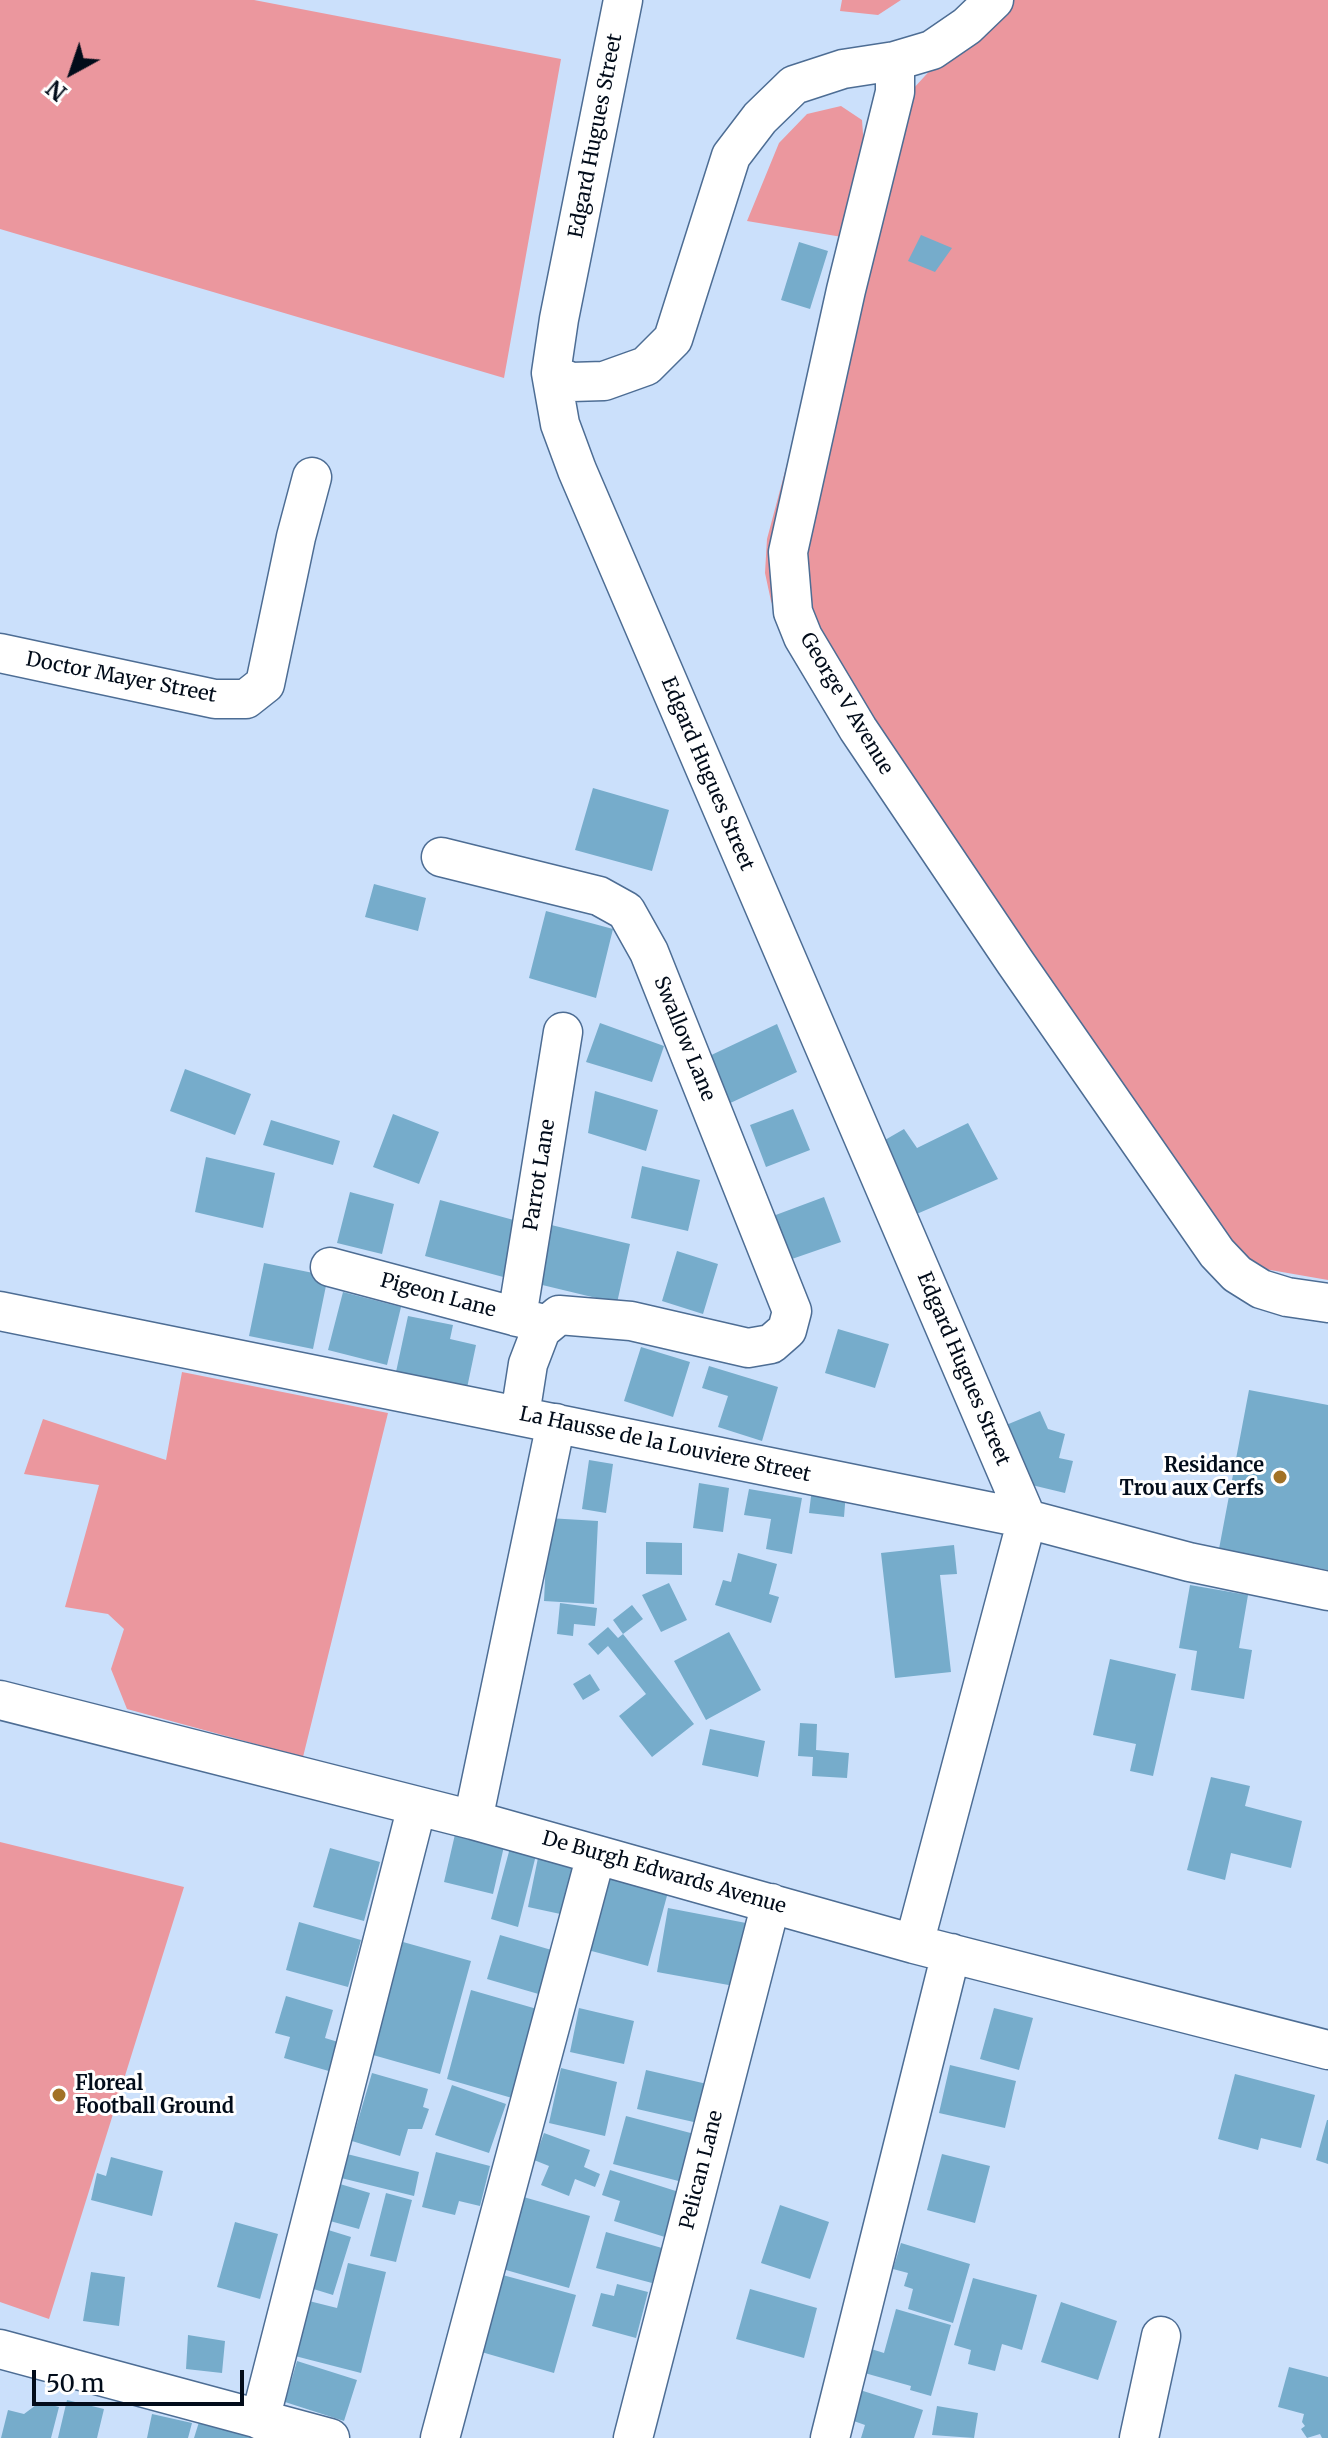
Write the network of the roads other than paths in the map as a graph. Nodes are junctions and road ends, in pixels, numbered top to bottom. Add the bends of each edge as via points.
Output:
1 (623, 0) edge
2 (994, 0) edge
3 (895, 61) junction
4 (551, 373) junction
5 (312, 477) dead end
6 (0, 653) edge
7 (441, 857) dead end
8 (563, 1032) dead end
9 (330, 1267) dead end
10 (1328, 1303) edge
11 (0, 1311) edge
12 (541, 1319) junction
13 (771, 1344) joint
14 (538, 1419) junction
15 (1027, 1519) junction
16 (1328, 1591) edge
17 (0, 1700) edge
18 (417, 1806) junction
19 (473, 1820) junction
20 (596, 1855) junction
21 (771, 1903) junction
22 (914, 1944) junction
23 (951, 1953) junction
24 (1328, 2050) edge
25 (1161, 2336) dead end
26 (0, 2349) edge
27 (260, 2420) junction
28 (330, 2438) edge
29 (440, 2438) edge
30 (633, 2438) edge
31 (830, 2438) edge
32 (1139, 2438) edge

1 - 4 street, Edgard Hugues Street
2 - 3 street via 932,50
3 - 4 street via 843,69 794,85 760,118 731,156 673,339 646,366 604,381 571,382
3 - 10 street, George V Avenue via 895,92 788,552 793,612 858,729 1217,1253 1261,1289
4 - 15 street, Edgard Hugues Street via 560,424 577,470
5 - 6 street, Doctor Mayer Street via 265,684 246,699 215,699
7 - 13 street, Swallow Lane via 599,896 626,911 649,952 792,1311 787,1330
8 - 12 street, Parrot Lane
9 - 12 street, Pigeon Lane
11 - 14 street, La Hausse de la Louviere Street
12 - 13 street, Pigeon Lane via 586,1315 748,1348
12 - 14 street, Parrot Lane via 528,1364
14 - 15 street, La Hausse de la Louviere Street
14 - 19 street, Parrot Lane
15 - 16 street, La Hausse de la Louviere Street via 1189,1562
15 - 22 street
17 - 18 street, De Burgh Edwards Avenue
18 - 19 street, De Burgh Edwards Avenue
18 - 27 street
19 - 20 street, De Burgh Edwards Avenue
20 - 21 street, De Burgh Edwards Avenue
20 - 29 street
21 - 22 street, De Burgh Edwards Avenue
21 - 30 street, Pelican Lane
22 - 23 street, De Burgh Edwards Avenue
23 - 24 street, De Burgh Edwards Avenue
23 - 31 street
25 - 32 street
26 - 27 street
27 - 28 street

